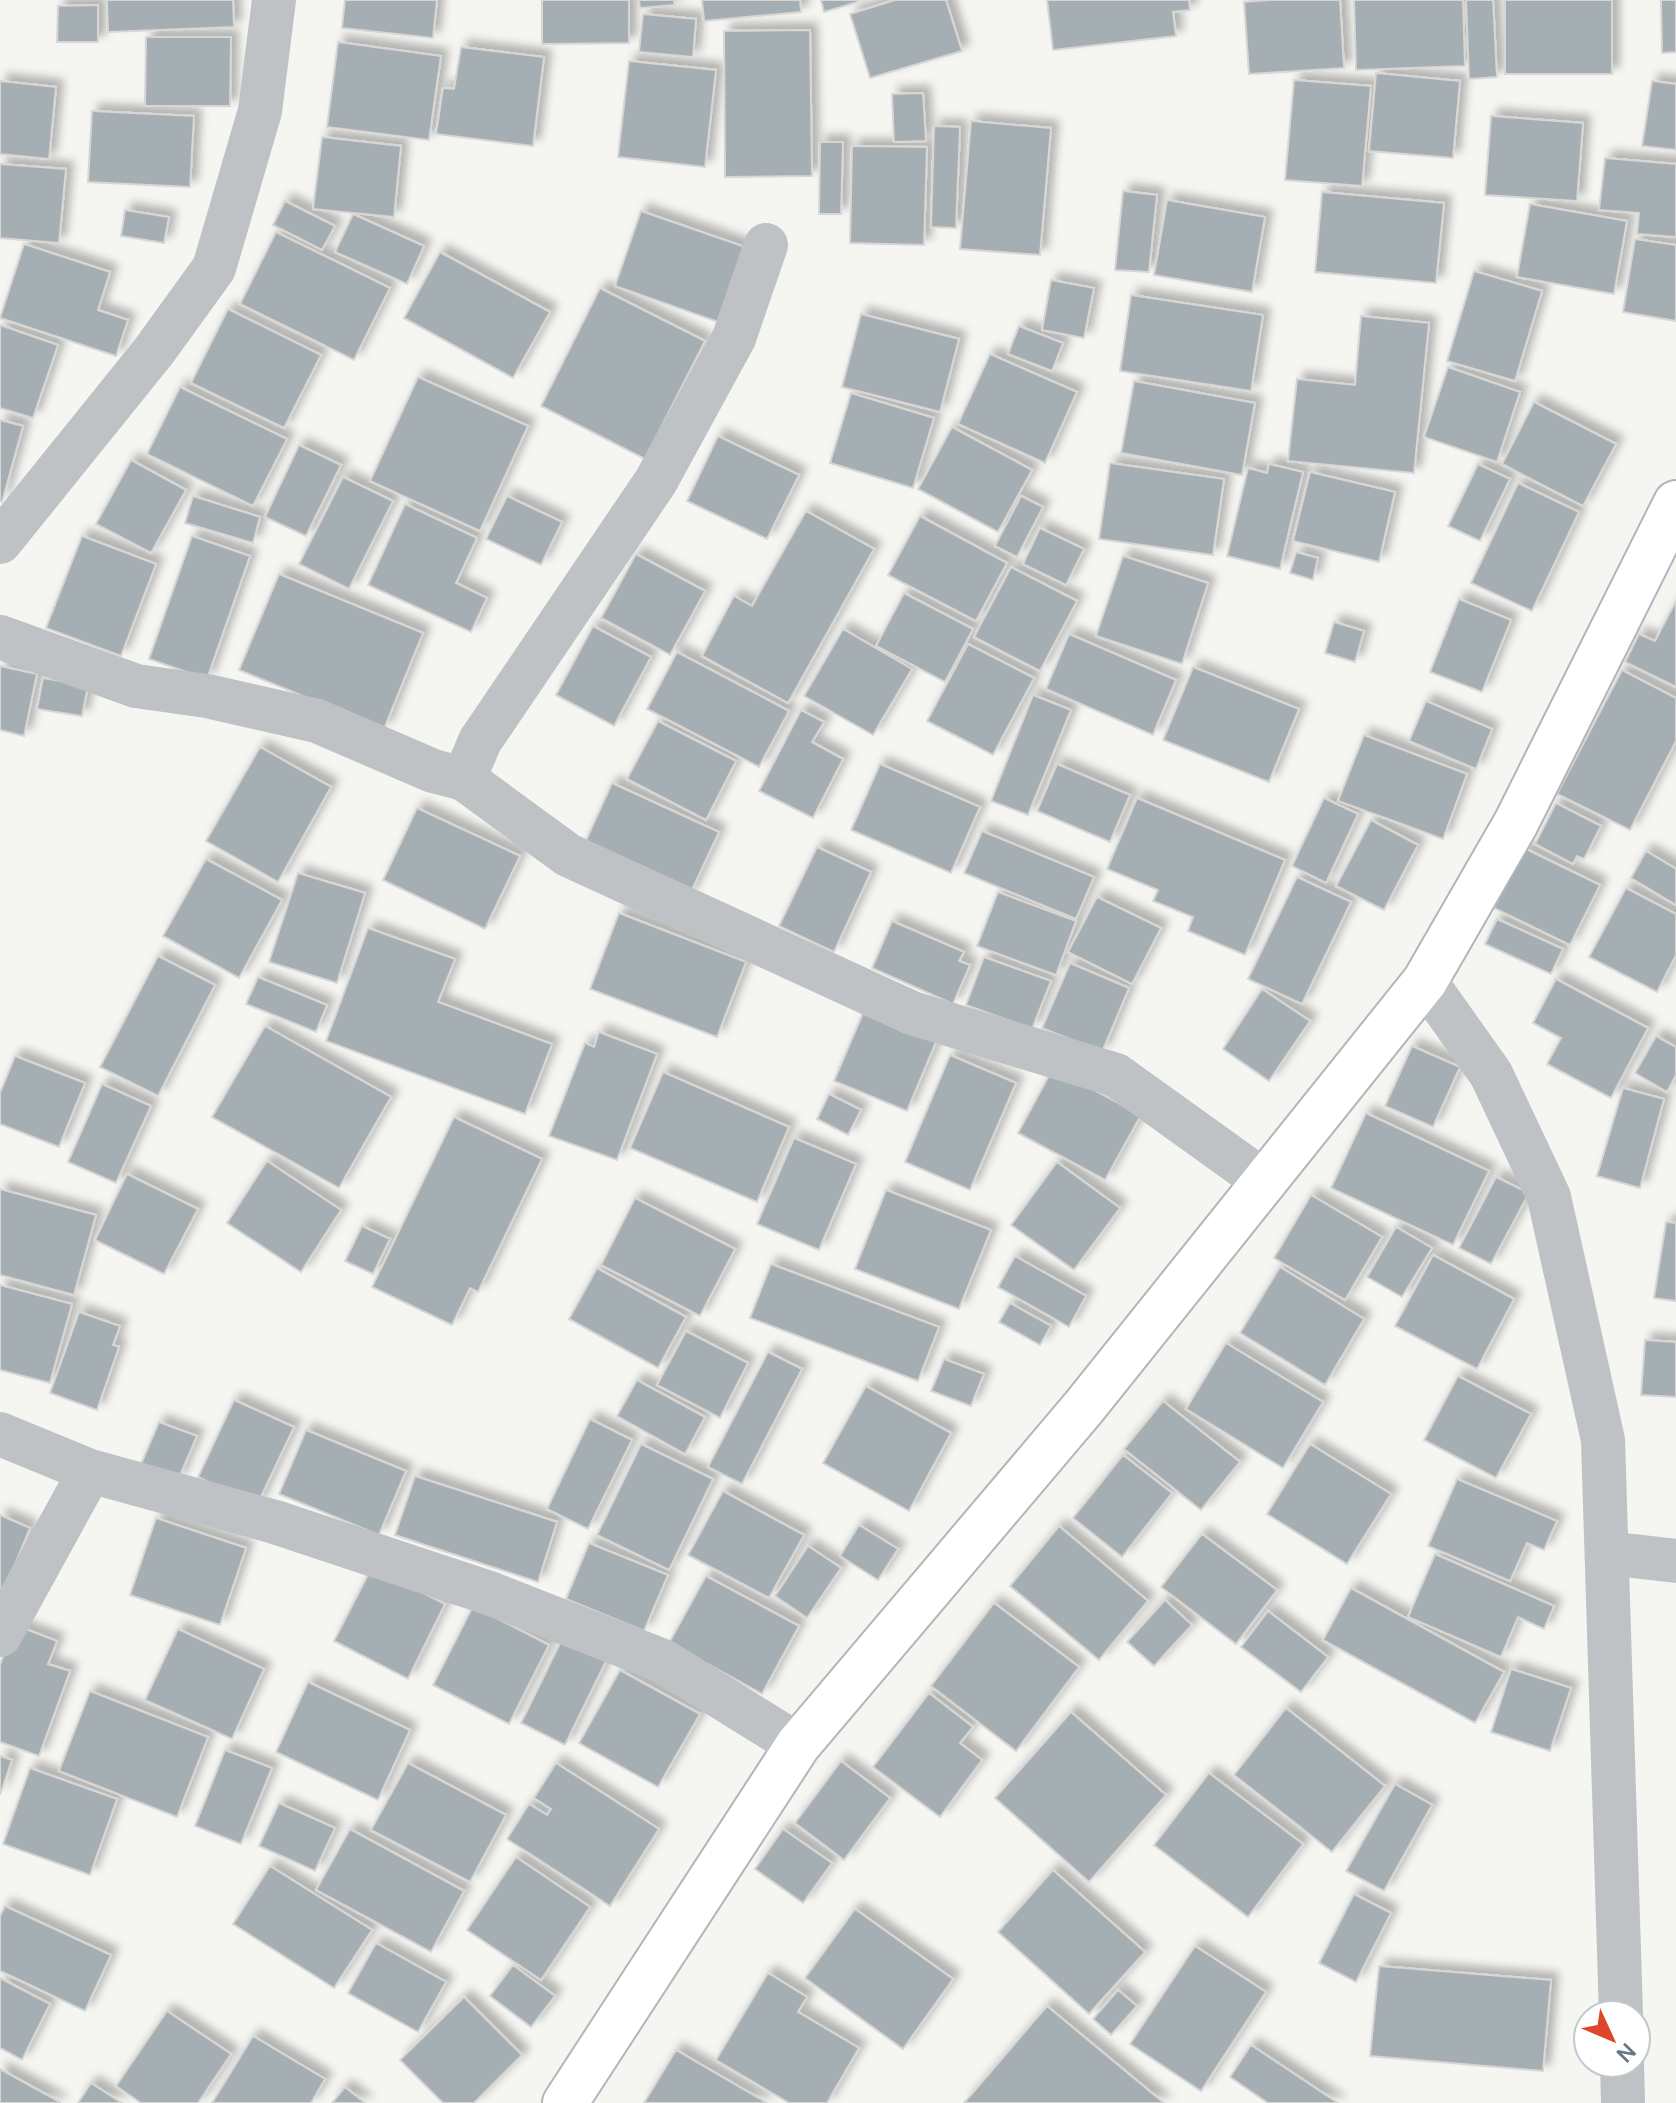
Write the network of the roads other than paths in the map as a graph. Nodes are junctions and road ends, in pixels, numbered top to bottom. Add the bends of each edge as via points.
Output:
1 (274, 0) edge
2 (766, 245) dead end
3 (1676, 503) edge
4 (0, 542) edge
5 (0, 637) edge
6 (464, 779) junction
7 (1425, 981) junction
8 (1265, 1182) junction
9 (0, 1434) edge
10 (90, 1471) junction
11 (1607, 1553) junction
12 (1676, 1561) edge
13 (0, 1635) edge
14 (798, 1745) junction
15 (1621, 1999) edge
16 (1622, 2079) edge
17 (565, 2103) edge
18 (1623, 2103) edge

1 - 4 street via 260,111 214,268
2 - 6 street via 734,338 656,481 480,741
3 - 7 main road via 1516,823
5 - 6 street via 136,686 317,721
6 - 8 street via 568,855 912,1013 1116,1075
7 - 8 main road
7 - 11 street via 1491,1074 1549,1197 1603,1440
8 - 14 main road via 1084,1407
9 - 10 street
10 - 13 street
10 - 14 street via 275,1522 492,1594 663,1661
11 - 12 street
11 - 15 street
14 - 17 main road
16 - 18 street

